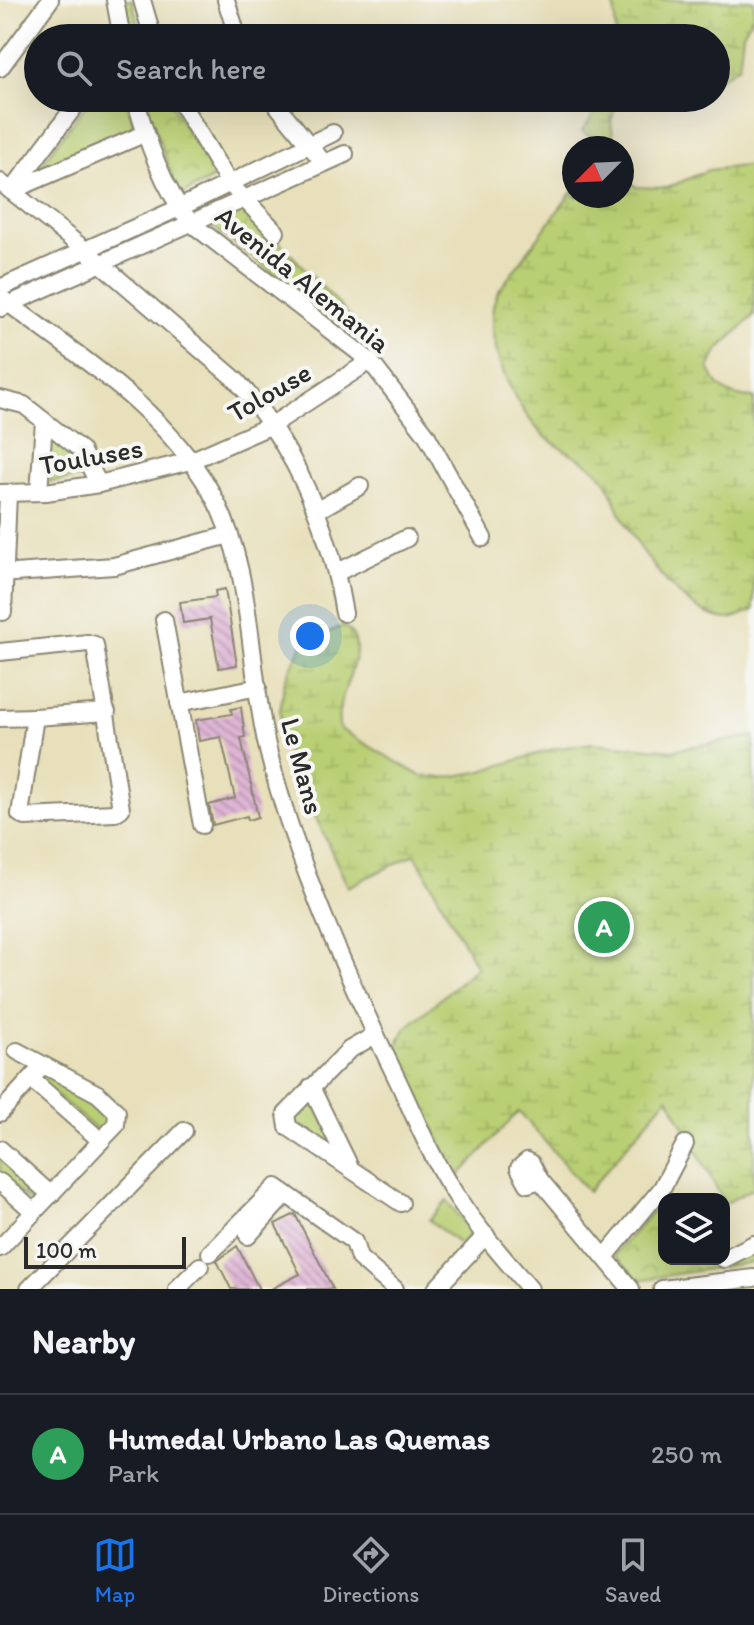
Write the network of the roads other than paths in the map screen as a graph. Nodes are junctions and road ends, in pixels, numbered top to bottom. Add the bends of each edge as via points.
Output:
1 (50, 0) edge
2 (115, 0) edge
3 (142, 0) edge
4 (226, 0) edge
5 (32, 24) edge
6 (119, 24) edge
7 (149, 24) edge
8 (234, 24) edge
9 (24, 35) edge
10 (0, 68) edge
11 (69, 112) edge
12 (139, 112) edge
13 (186, 112) edge
14 (283, 112) edge
15 (146, 133) junction
16 (333, 133) dead end
17 (309, 144) junction
18 (345, 154) dead end
19 (324, 163) junction
20 (229, 183) junction
21 (6, 186) edge
22 (243, 200) junction
23 (179, 208) junction
24 (191, 223) junction
25 (276, 232) dead end
26 (85, 250) junction
27 (101, 264) junction
28 (0, 288) edge
29 (3, 303) edge
30 (370, 361) junction
31 (0, 399) edge
32 (44, 421) junction
33 (272, 425) junction
34 (190, 461) junction
35 (99, 484) junction
36 (360, 486) dead end
37 (39, 492) junction
38 (4, 493) edge
39 (316, 511) junction
40 (229, 535) junction
41 (407, 538) dead end
42 (483, 538) dead end
43 (338, 572) junction
44 (3, 574) edge
45 (3, 612) dead end
46 (344, 613) dead end
47 (164, 620) dead end
48 (0, 652) edge
49 (258, 687) junction
50 (179, 703) junction
51 (107, 712) junction
52 (35, 717) junction
53 (0, 718) edge
54 (202, 825) dead end
55 (375, 1035) junction
56 (17, 1051) dead end
57 (36, 1073) junction
58 (311, 1087) junction
59 (0, 1113) edge
60 (184, 1131) dead end
61 (101, 1141) junction
62 (685, 1144) dead end
63 (0, 1149) edge
64 (350, 1167) junction
65 (540, 1180) dead end
66 (0, 1182) edge
67 (666, 1193) edge
68 (286, 1194) junction
69 (51, 1195) junction
70 (658, 1202) edge
71 (401, 1203) dead end
72 (34, 1212) junction
73 (486, 1235) junction
74 (248, 1236) dead end
75 (754, 1244) edge
76 (0, 1248) edge
77 (730, 1256) edge
78 (605, 1257) junction
79 (754, 1278) edge
80 (29, 1289) edge
81 (177, 1289) edge
82 (395, 1289) edge
83 (436, 1289) edge
84 (530, 1289) edge
85 (631, 1289) edge
86 (662, 1289) edge

1 - 5 street
2 - 6 street
3 - 7 street
4 - 8 street
9 - 10 street
11 - 21 street
12 - 15 street, Avenida Alemania
13 - 20 street, Avenida Alemania
14 - 17 street
15 - 21 street
15 - 23 street, Avenida Alemania
16 - 17 street
17 - 19 street
17 - 20 street
18 - 19 street
19 - 22 street
20 - 22 street, Avenida Alemania
20 - 23 street
21 - 26 street
22 - 24 street
22 - 25 street, Avenida Alemania
23 - 24 street, Avenida Alemania
23 - 26 street
24 - 27 street
24 - 30 street, Avenida Alemania
26 - 27 street
26 - 28 street
27 - 29 street
27 - 33 street via 236,380
29 - 34 street, Le Mans via 140,404
30 - 33 street, Tolouse
30 - 42 street, Avenida Alemania via 426,434
31 - 32 street via 19,402
32 - 35 street via 81,450
32 - 37 street
33 - 34 street, Tolouse
33 - 39 street
34 - 35 street, Touluses
34 - 40 street, Le Mans
35 - 37 street, Touluses
36 - 39 street
37 - 38 street, Touluses
38 - 44 street
39 - 43 street
40 - 44 street via 114,566
40 - 49 street, Le Mans via 241,576
41 - 43 street
43 - 46 street
44 - 45 street
47 - 50 street
48 - 51 street via 95,645
49 - 50 street
49 - 55 street, Le Mans via 268,750 286,811
50 - 54 street
51 - 52 street
51 - 52 street via 123,802 115,813 20,814
52 - 53 street
55 - 58 street via 355,1045
55 - 73 street, Le Mans via 442,1173
56 - 57 street
57 - 59 street
57 - 61 street
57 - 61 street via 98,1094 117,1112 116,1125
58 - 64 street
58 - 64 street via 286,1114 288,1127
60 - 80 street
61 - 69 street
62 - 67 street
63 - 69 street
64 - 71 street
65 - 78 street
66 - 72 street
68 - 74 street
68 - 81 street via 276,1187
68 - 82 street via 354,1242 359,1258
69 - 72 street
70 - 78 street
72 - 76 street
73 - 83 street
73 - 84 street, Le Mans
75 - 77 street
78 - 85 street
79 - 86 street

